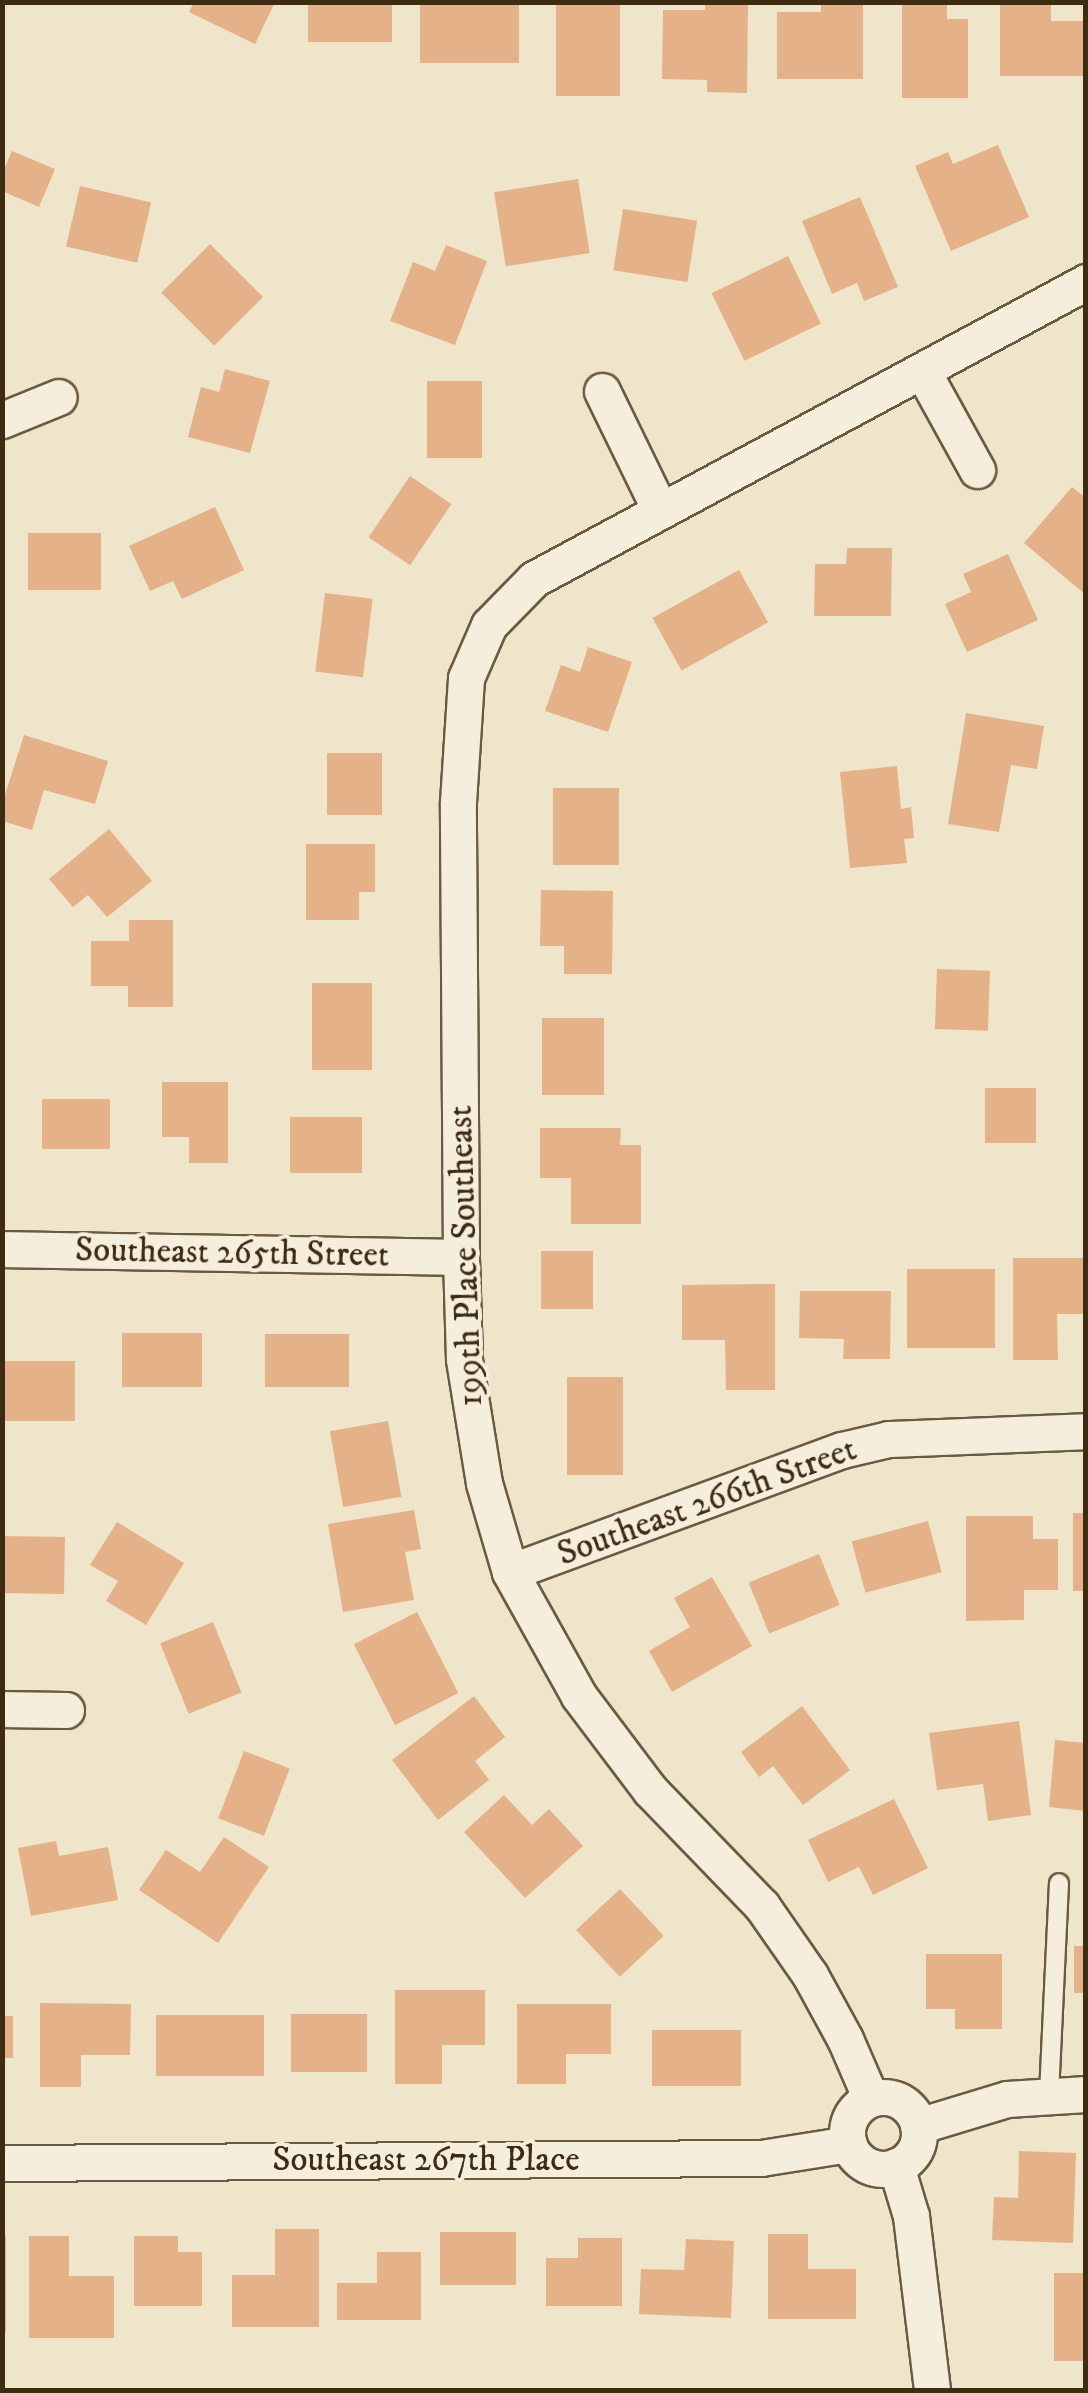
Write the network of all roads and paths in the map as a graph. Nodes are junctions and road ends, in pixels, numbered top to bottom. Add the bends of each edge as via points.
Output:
1 (1086, 282) edge
2 (922, 372) junction
3 (602, 391) dead end
4 (59, 397) dead end
5 (2, 420) edge
6 (977, 470) dead end
7 (659, 508) junction
8 (2, 1249) edge
9 (461, 1257) junction
10 (1086, 1431) edge
11 (510, 1572) junction
12 (2, 1709) edge
13 (66, 1710) dead end
14 (1059, 1883) dead end
15 (1086, 2094) edge
16 (1049, 2095) junction
17 (871, 2099) junction
18 (918, 2126) junction
19 (849, 2144) junction
20 (2, 2163) edge
21 (896, 2166) junction
22 (932, 2390) edge

1 - 2 street, 199th Place Southeast
2 - 6 street
2 - 7 street, 199th Place Southeast
3 - 7 street
4 - 5 street
7 - 9 street, 199th Place Southeast via 534,579 489,625 466,678 458,802
8 - 9 street, Southeast 265th Street
9 - 11 street, 199th Place Southeast via 471,1418
10 - 11 street, Southeast 266th Street via 889,1439 842,1450
11 - 17 street, 199th Place Southeast via 606,1736 762,1906 810,1975
12 - 13 street
14 - 16 lane
15 - 16 street
16 - 18 street via 1007,2099
17 - 18 street via 898,2100
17 - 19 street via 850,2118
18 - 21 street via 916,2148
19 - 20 street, Southeast 267th Place via 761,2158
19 - 21 street via 868,2166
21 - 22 street via 911,2216

